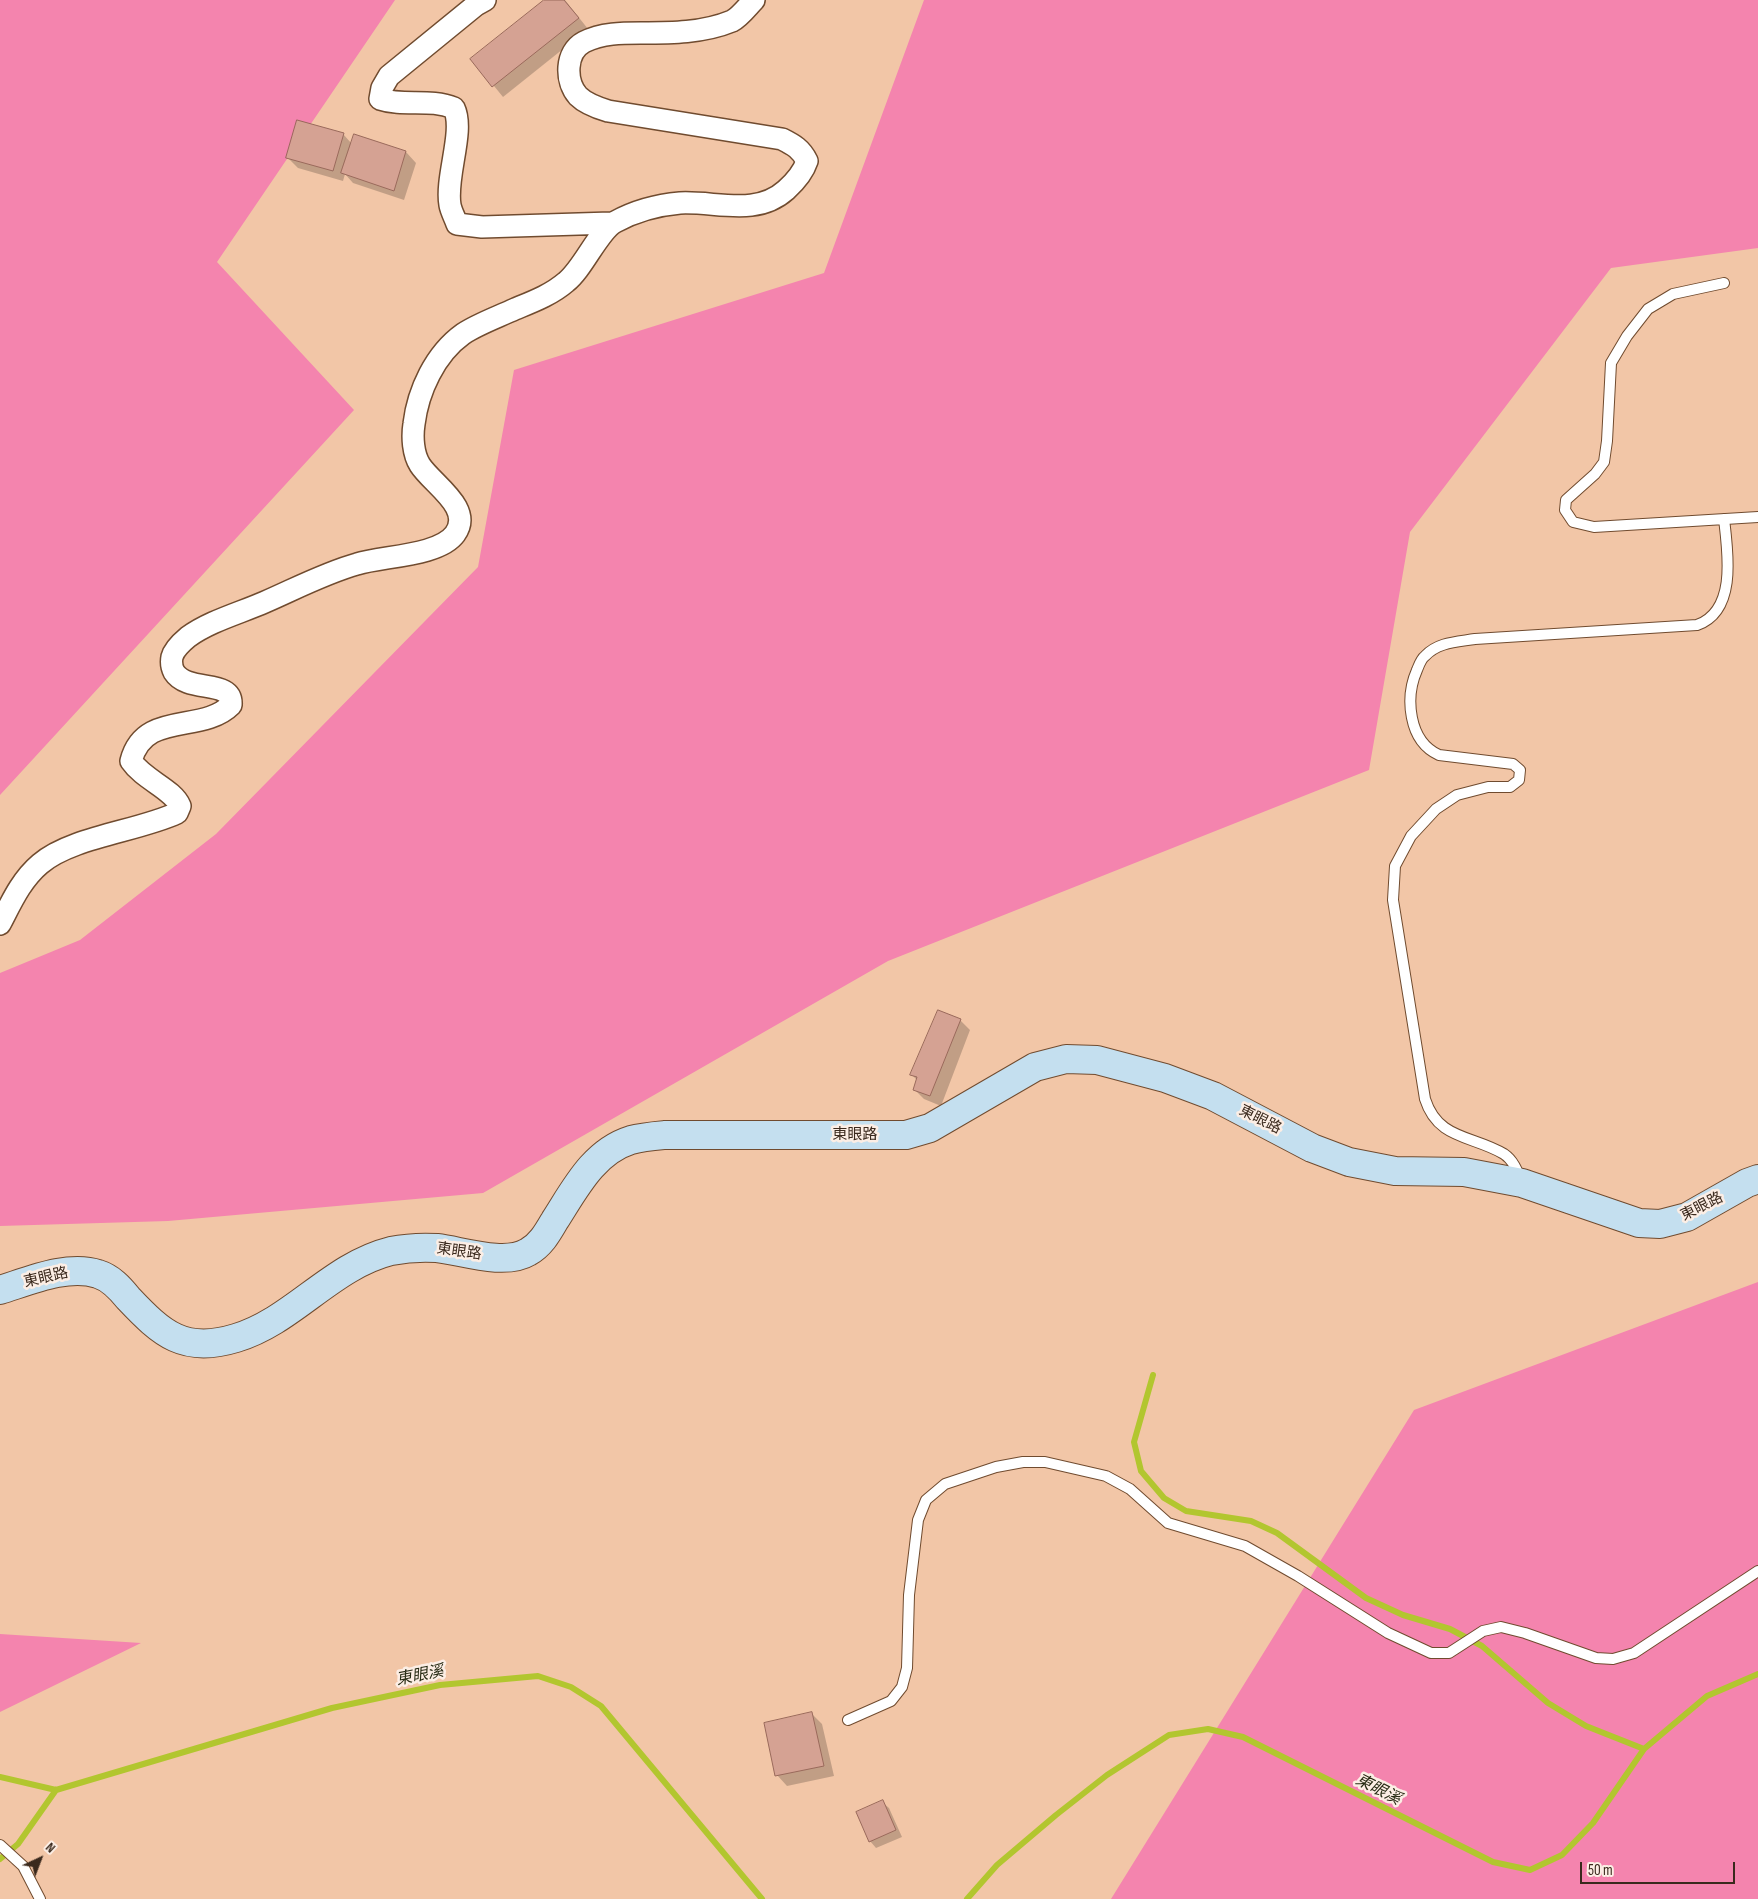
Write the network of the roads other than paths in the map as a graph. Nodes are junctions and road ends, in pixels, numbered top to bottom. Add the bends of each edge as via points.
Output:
1 (485, 0) edge
2 (754, 0) edge
3 (611, 223) junction
4 (1724, 284) dead end
5 (1758, 517) edge
6 (1724, 519) junction
7 (0, 924) edge
8 (1758, 1179) edge
9 (1522, 1183) junction
10 (0, 1290) edge
11 (1758, 1571) edge
12 (848, 1720) dead end
13 (0, 1845) edge
14 (40, 1899) edge

1 - 3 street via 389,76 380,99 392,103 443,104 454,108 458,117 450,176 450,206 457,224 482,227
2 - 3 street via 734,20 696,31 609,34 583,42 570,60 571,84 578,96 608,111 796,145 807,161 803,172 780,195 766,202 747,207 662,205
3 - 7 street via 568,281 550,293 463,334 430,373 413,425 413,446 420,465 457,507 461,522 456,532 432,549 348,567 188,637 176,648 171,660 173,671 183,682 228,692 232,698 231,705 223,713 152,732 134,752 131,761 146,778 177,800 180,806 177,813 49,857 15,894
4 - 6 lane via 1673,294 1648,310 1626,336 1612,363 1604,462 1596,474 1566,500 1565,510 1573,522 1594,527
5 - 6 lane
6 - 9 lane via 1728,547 1726,588 1719,608 1710,620 1697,625 1475,639 1442,644 1424,656 1412,680 1412,722 1420,739 1431,751 1439,755 1513,764 1520,770 1519,780 1510,786 1488,787 1457,795 1436,810 1410,836 1394,866 1392,900 1430,1113 1450,1132 1505,1154
8 - 9 street, 東眼路 via 1687,1217 1660,1224 1639,1223
9 - 10 street, 東眼路 via 1464,1172 1395,1172 1349,1162 1312,1148 1213,1096 1165,1078 1097,1060 1066,1059 1035,1067 930,1128 906,1135 665,1134 630,1141 606,1152 588,1169 542,1242 528,1253 489,1257 415,1247 390,1251 330,1281 264,1327 235,1338 206,1344 169,1336 151,1322 115,1283 99,1274 80,1271 59,1273
11 - 12 lane via 1634,1654 1614,1660 1596,1658 1501,1627 1483,1631 1449,1653 1431,1653 1388,1633 1245,1546 1168,1522 1130,1490 1106,1476 1045,1462 1023,1462 996,1467 945,1484 926,1500 918,1520 909,1595 907,1668 902,1687 891,1701
13 - 14 lane via 23,1866

